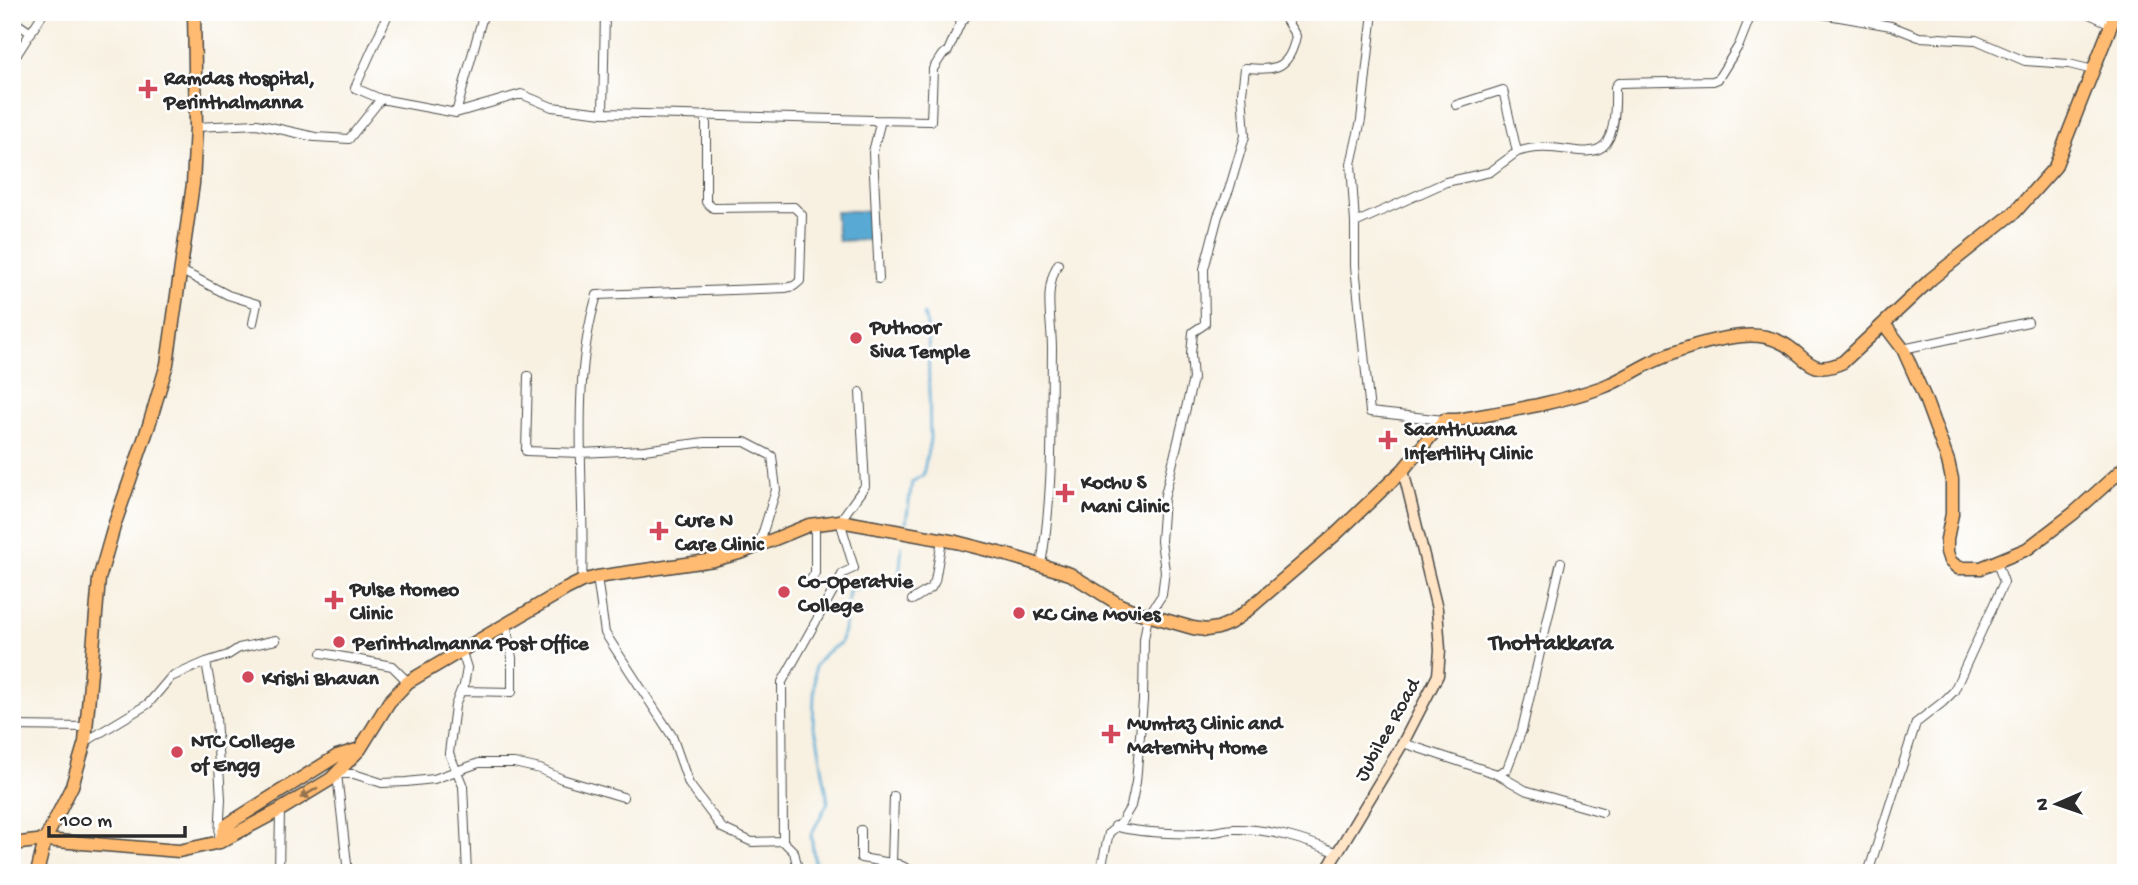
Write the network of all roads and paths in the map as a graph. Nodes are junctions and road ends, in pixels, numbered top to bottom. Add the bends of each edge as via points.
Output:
1 (44, 12) edge
2 (194, 12) edge
3 (389, 12) edge
4 (484, 12) edge
5 (605, 12) edge
6 (969, 12) edge
7 (1281, 12) edge
8 (1373, 12) edge
9 (1752, 12) edge
10 (1811, 12) edge
11 (2085, 12) edge
12 (2113, 18) edge
13 (12, 20) edge
14 (31, 33) junction
15 (12, 62) edge
16 (2093, 71) junction
17 (381, 99) junction
18 (1456, 105) dead end
19 (456, 113) junction
20 (603, 113) junction
21 (706, 115) junction
22 (874, 120) junction
23 (196, 127) junction
24 (1517, 152) junction
25 (1356, 223) junction
26 (1058, 264) dead end
27 (180, 270) junction
28 (879, 279) dead end
29 (2028, 321) dead end
30 (253, 323) dead end
31 (1884, 324) junction
32 (1903, 349) junction
33 (528, 376) dead end
34 (860, 392) dead end
35 (1444, 420) junction
36 (580, 453) junction
37 (2126, 466) edge
38 (1403, 470) junction
39 (840, 522) junction
40 (816, 524) junction
41 (942, 540) junction
42 (759, 545) junction
43 (1561, 562) dead end
44 (1997, 563) junction
45 (1041, 564) junction
46 (597, 576) junction
47 (582, 581) junction
48 (808, 584) dead end
49 (912, 600) dead end
50 (1148, 616) junction
51 (506, 623) junction
52 (276, 639) dead end
53 (460, 649) junction
54 (322, 653) dead end
55 (206, 662) junction
56 (408, 682) junction
57 (463, 691) junction
58 (12, 726) edge
59 (86, 727) junction
60 (85, 742) junction
61 (1403, 743) junction
62 (360, 749) junction
63 (458, 772) junction
64 (337, 774) junction
65 (1497, 774) junction
66 (894, 796) dead end
67 (623, 797) dead end
68 (280, 810) junction
69 (1602, 812) dead end
70 (1115, 826) junction
71 (861, 830) dead end
72 (45, 841) junction
73 (783, 841) junction
74 (220, 842) junction
75 (12, 844) edge
76 (1338, 853) junction
77 (892, 863) junction
78 (37, 873) edge
79 (279, 873) edge
80 (348, 873) edge
81 (467, 873) edge
82 (799, 873) edge
83 (917, 873) edge
84 (1100, 873) edge
85 (1325, 873) edge
86 (1868, 873) edge

1 - 14 street
2 - 23 main road
3 - 17 street via 355,88
4 - 19 street
5 - 20 street
6 - 22 street via 933,69 931,121
7 - 50 street via 1296,36 1292,55 1280,65 1245,68 1245,136 1204,269 1205,324 1193,332 1194,379 1164,499 1162,595
8 - 25 street via 1361,120 1351,164
9 - 24 street via 1739,45 1713,82 1618,83 1613,124 1603,147 1594,152 1533,146
10 - 16 street via 1891,26 1919,37 1976,40 2025,61
11 - 12 street
12 - 16 main road
13 - 14 street
14 - 15 street
16 - 31 main road via 2055,167 2042,183 2015,212 1931,279
17 - 19 street
17 - 23 street via 349,139 257,124
18 - 24 street via 1503,90
19 - 20 street via 522,94 552,107
20 - 21 street
21 - 22 street
21 - 36 street via 706,202 713,208 799,209 800,281 785,288 597,295 583,370
22 - 28 street via 880,124 873,152
23 - 27 main road
24 - 25 street via 1490,172 1446,182
25 - 35 street via 1355,266 1370,412
26 - 45 street via 1048,305 1052,340 1048,529
27 - 30 street via 257,304
27 - 59 main road via 166,364 99,579
29 - 32 street
31 - 32 main road
31 - 35 main road via 1832,367 1811,366 1780,342 1740,336 1679,352 1604,386 1544,405
32 - 44 main road via 1948,461 1950,561 1968,569
33 - 36 street via 526,451
34 - 39 street via 865,486
35 - 38 main road
36 - 42 street via 745,442 772,456 776,490
36 - 47 street
37 - 44 main road via 2036,543
38 - 50 main road via 1336,534 1230,623 1206,630
38 - 61 main road, Jubilee Road via 1437,610 1440,650 1438,675
39 - 40 main road
39 - 41 main road
39 - 73 street via 853,568 843,573 782,682
40 - 42 main road
40 - 48 street via 815,573
41 - 45 main road
41 - 49 street via 935,581
42 - 46 main road via 713,559
43 - 65 street via 1522,730 1507,769
44 - 86 street via 2004,582 1954,691 1916,723
45 - 50 main road via 1070,574
46 - 47 main road
46 - 73 street via 604,633 672,736 689,784 722,828 752,842
47 - 51 main road
50 - 70 street via 1136,782 1131,806
51 - 53 main road
51 - 57 street via 512,691
52 - 55 street
53 - 56 main road
53 - 57 street via 467,668
54 - 56 street via 392,666
55 - 60 street via 171,677 148,704
55 - 74 street via 216,717
56 - 62 main road via 389,702
57 - 63 street via 455,706 449,753
58 - 59 street
59 - 60 main road
60 - 72 main road via 72,786
61 - 65 street
61 - 76 main road, Jubilee Road
62 - 64 main road
62 - 74 main road via 337,756 233,821
63 - 64 street via 382,783
63 - 67 street via 479,763 514,763
63 - 81 street via 463,786
64 -> 68 main road
64 - 80 street
65 - 69 street via 1525,790
66 - 77 street
68 - 74 main road
68 - 79 street
70 - 76 street via 1148,832 1265,831
70 - 84 street via 1108,834
71 - 77 street via 861,858
72 - 74 main road via 179,850
72 - 75 main road
72 - 78 main road
73 - 82 street via 794,852
76 - 85 main road, Jubilee Road
77 - 83 street

